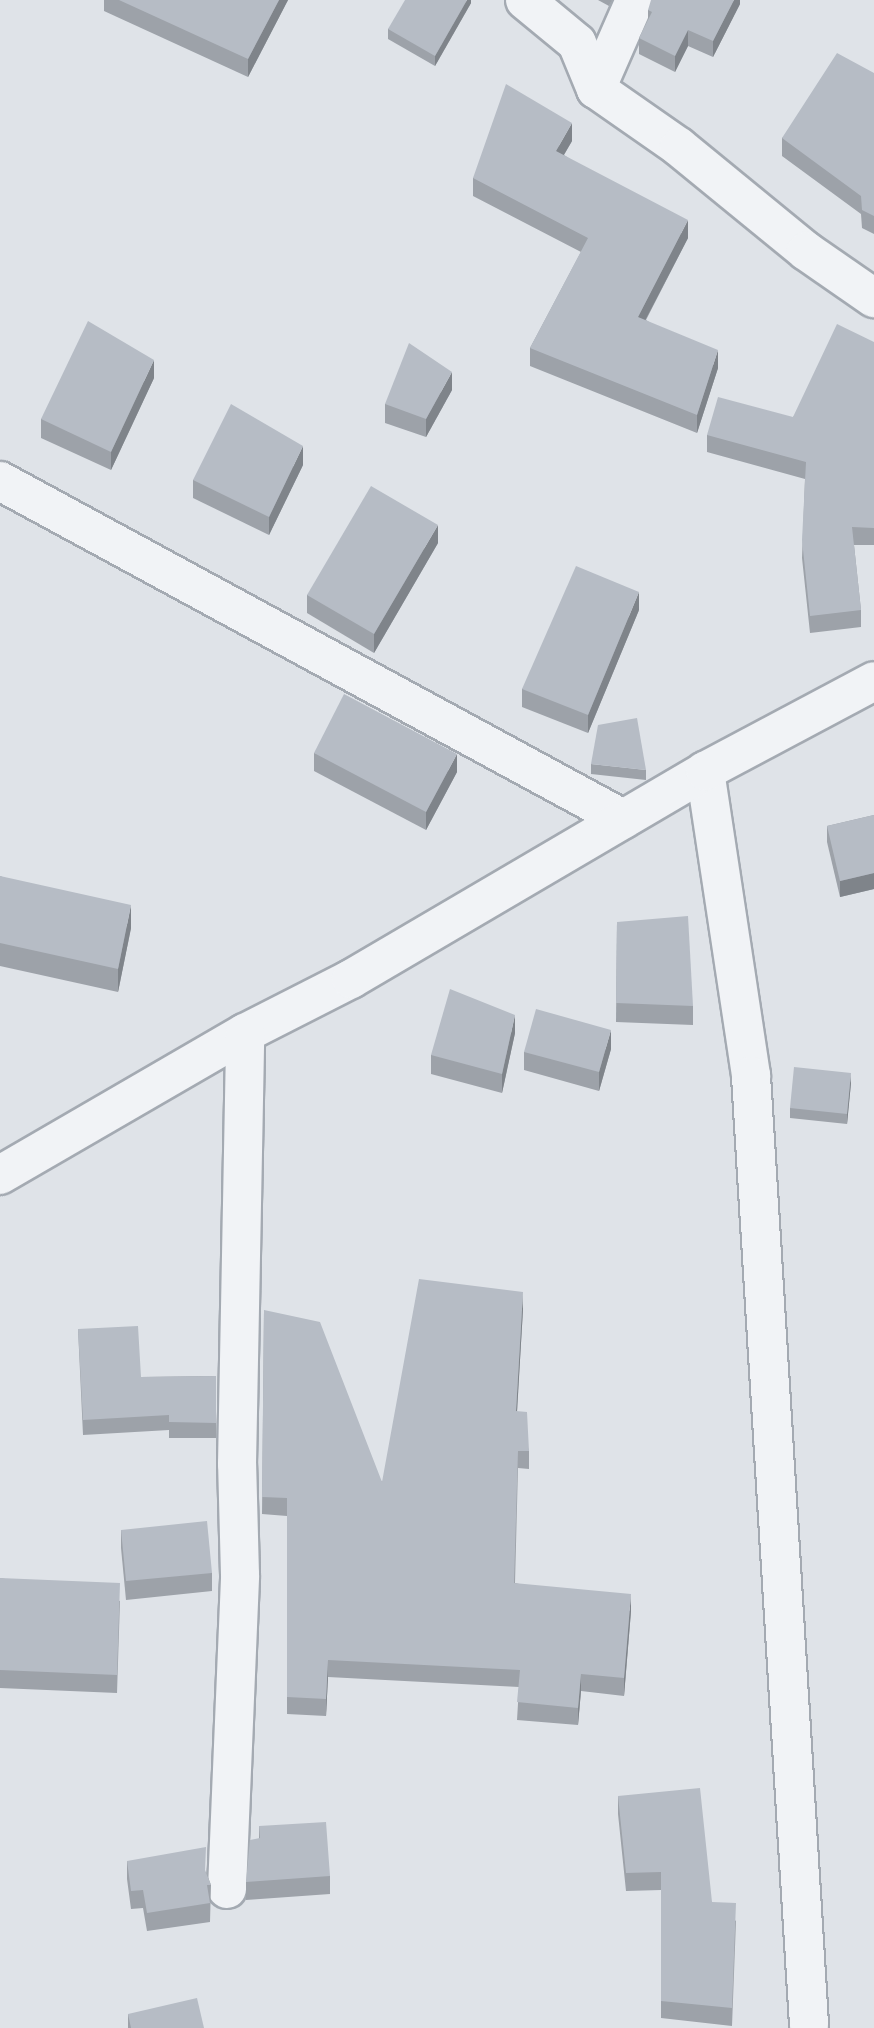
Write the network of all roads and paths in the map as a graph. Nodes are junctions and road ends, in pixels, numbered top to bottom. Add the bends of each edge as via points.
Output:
1 (525, 0) edge
2 (635, 0) edge
3 (596, 89) junction
4 (874, 298) edge
5 (0, 481) edge
6 (874, 681) edge
7 (705, 771) junction
8 (623, 820) junction
9 (245, 1033) junction
10 (0, 1175) edge
11 (227, 1889) dead end
12 (809, 2025) dead end

1 - 3 street via 577,43
2 - 3 street
3 - 4 street via 679,147 806,251
5 - 8 street
6 - 7 street
7 - 8 street
7 - 12 street via 751,1076
8 - 9 street via 351,979
9 - 10 street
9 - 11 street via 237,1464 240,1575

